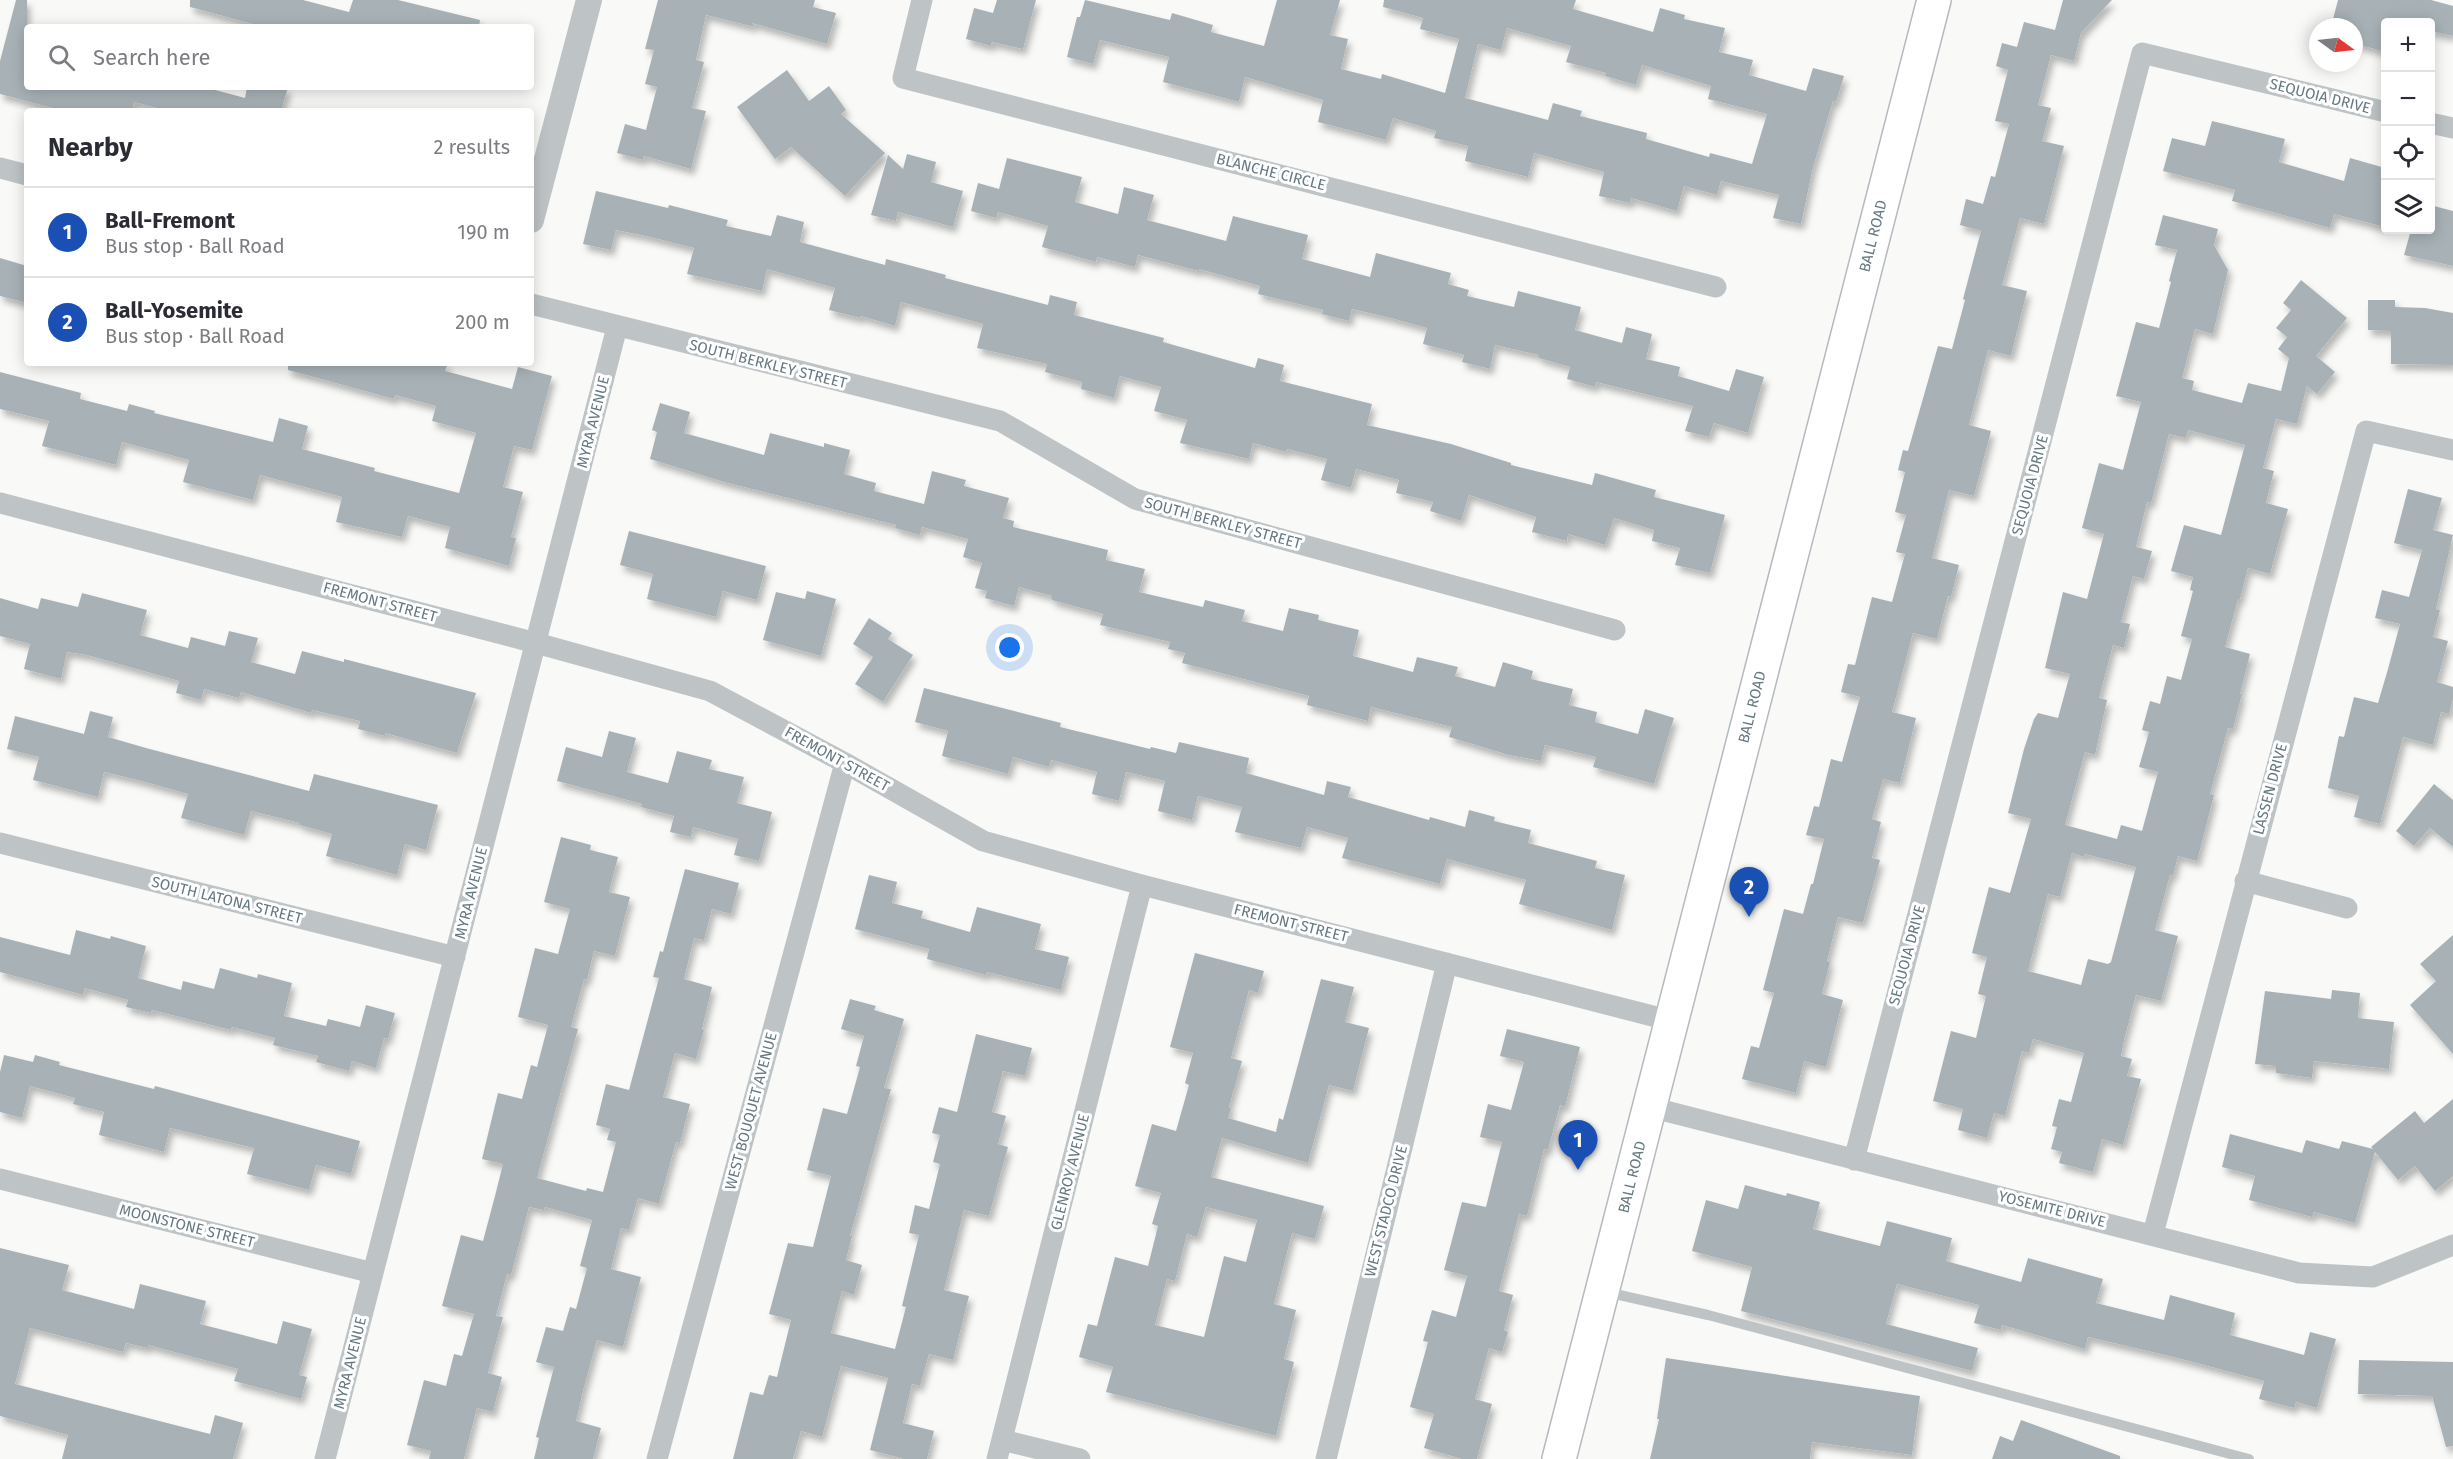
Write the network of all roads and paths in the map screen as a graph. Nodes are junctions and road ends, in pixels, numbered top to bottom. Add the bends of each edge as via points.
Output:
1 (589, 0) edge
2 (922, 0) edge
3 (1934, 0) edge
4 (2381, 111) edge
5 (2435, 124) edge
6 (2453, 128) edge
7 (0, 168) edge
8 (24, 174) edge
9 (534, 209) edge
10 (1716, 287) dead end
11 (534, 305) edge
12 (617, 327) junction
13 (2453, 450) edge
14 (0, 503) edge
15 (1615, 630) dead end
16 (536, 643) junction
17 (845, 763) junction
18 (0, 843) edge
19 (2245, 881) junction
20 (1142, 885) junction
21 (2347, 908) dead end
22 (455, 957) junction
23 (1447, 963) junction
24 (1672, 1021) junction
25 (1650, 1107) junction
26 (1854, 1160) junction
27 (0, 1179) edge
28 (2152, 1234) junction
29 (2453, 1245) edge
30 (373, 1274) junction
31 (1603, 1292) junction
32 (1000, 1450) edge
33 (326, 1459) edge
34 (657, 1459) edge
35 (1080, 1459) edge
36 (1326, 1459) edge
37 (1559, 1459) edge
38 (2249, 1459) edge

1 - 9 street
2 - 10 street, BLANCHE CIRCLE via 903,78
3 - 24 main road, BALL ROAD
4 - 26 street, SEQUOIA DRIVE via 2142,53
5 - 6 street
7 - 8 street
11 - 12 street, SOUTH BERKLEY STREET
12 - 15 street, SOUTH BERKLEY STREET via 1000,421 1135,499
12 - 16 street, MYRA AVENUE
13 - 19 street, LASSEN DRIVE via 2366,430
14 - 16 street, FREMONT STREET
16 - 17 street, FREMONT STREET via 710,691
16 - 22 street, MYRA AVENUE
17 - 20 street, FREMONT STREET via 983,841
17 - 34 street, WEST BOUQUET AVENUE
18 - 22 street, SOUTH LATONA STREET
19 - 21 street
19 - 28 street, LASSEN DRIVE
20 - 23 street, FREMONT STREET
20 - 32 street, GLENROY AVENUE
22 - 30 street, MYRA AVENUE
23 - 24 street, FREMONT STREET
23 - 36 street, WEST STADCO DRIVE
24 - 25 main road, BALL ROAD
25 - 26 street, YOSEMITE DRIVE
25 - 31 main road, BALL ROAD
26 - 28 street, YOSEMITE DRIVE
27 - 30 street, MOONSTONE STREET
28 - 29 street, YOSEMITE DRIVE via 2299,1273 2373,1276
30 - 33 street, MYRA AVENUE
31 - 37 main road, BALL ROAD
31 - 38 lane via 1708,1315
32 - 35 street

